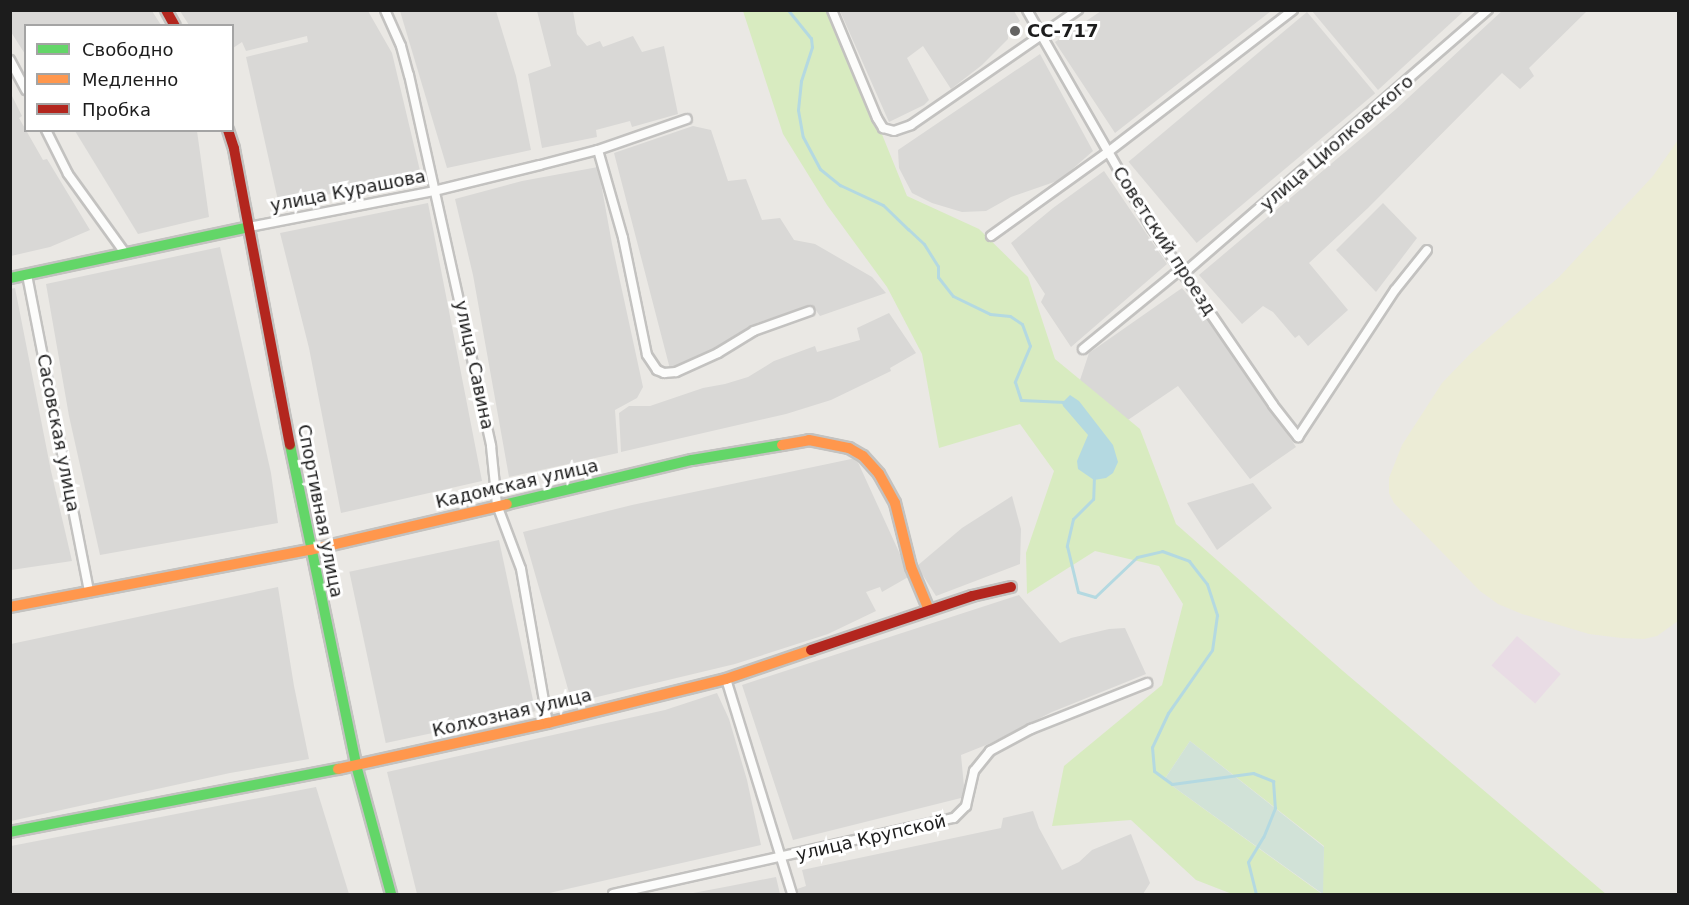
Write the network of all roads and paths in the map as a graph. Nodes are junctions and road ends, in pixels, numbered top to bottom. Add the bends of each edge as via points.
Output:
1 (166, 10) edge
2 (385, 10) edge
3 (832, 10) edge
4 (1027, 10) edge
5 (1078, 10) edge
6 (1293, 10) edge
7 (1488, 10) edge
8 (174, 24) edge
9 (1041, 37) junction
10 (10, 60) edge
11 (24, 86) edge
12 (687, 119) dead end
13 (47, 132) edge
14 (229, 132) edge
15 (598, 150) junction
16 (1108, 152) junction
17 (434, 191) junction
18 (249, 227) junction
19 (991, 236) dead end
20 (1427, 250) dead end
21 (125, 253) junction
22 (1182, 271) junction
23 (27, 275) junction
24 (10, 278) edge
25 (810, 311) dead end
26 (1083, 349) dead end
27 (497, 505) junction
28 (310, 550) junction
29 (1011, 587) dead end
30 (89, 592) junction
31 (10, 607) edge
32 (929, 610) junction
33 (726, 678) junction
34 (1147, 683) dead end
35 (548, 723) junction
36 (356, 765) junction
37 (10, 832) edge
38 (781, 859) junction
39 (391, 894) edge
40 (613, 894) edge
41 (792, 894) edge

1 - 8 street
2 - 17 street, улица Савина via 410,75
3 - 9 street via 877,118 884,128 894,131 911,125
4 - 9 street, Советский проезд
5 - 9 street
6 - 16 street
7 - 22 street, улица Циолковского
9 - 16 street, Советский проезд
10 - 11 street
12 - 15 street, улица Курашова
13 - 21 street via 68,174
14 - 18 street, Спортивная улица
15 - 17 street, улица Курашова
15 - 25 street via 623,238 647,355 657,370 676,372 754,331
16 - 19 street
16 - 22 street, Советский проезд
17 - 18 street, улица Курашова
17 - 27 street, улица Савина via 491,446
18 - 21 street, улица Курашова
18 - 28 street, Спортивная улица
20 - 22 street, Советский проезд via 1395,290 1298,437
21 - 23 street, улица Курашова
22 - 26 street, улица Циолковского
23 - 24 street, улица Курашова
23 - 30 street, Сасовская улица
27 - 28 street, Кадомская улица
27 - 32 street, Кадомская улица via 692,460 809,440 832,442 863,456 885,485 895,503 912,567
27 - 35 street, улица Савина via 521,569
28 - 30 street, Кадомская улица
28 - 36 street, Спортивная улица
29 - 32 street, Колхозная улица
30 - 31 street, Кадомская улица
32 - 33 street, Колхозная улица
33 - 35 street, Колхозная улица
33 - 38 street
34 - 38 street, улица Крупской via 1031,729 990,752 974,771 966,806 954,818
35 - 36 street, Колхозная улица
36 - 37 street, Колхозная улица
36 - 39 street, Спортивная улица
38 - 40 street, улица Крупской
38 - 41 street

